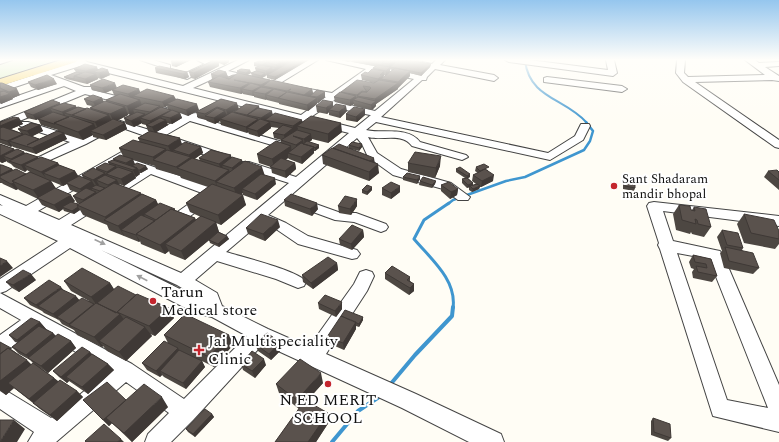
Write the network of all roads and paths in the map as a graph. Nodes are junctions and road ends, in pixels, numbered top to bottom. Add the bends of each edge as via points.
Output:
1 (21, 81) edge
2 (57, 81) edge
3 (151, 81) edge
4 (202, 81) edge
5 (260, 81) edge
6 (270, 81) edge
7 (355, 81) edge
8 (420, 81) edge
9 (552, 81) edge
10 (687, 81) edge
11 (267, 82) junction
12 (64, 83) junction
13 (573, 83) joint
14 (98, 85) edge
15 (186, 88) junction
16 (0, 89) edge
17 (622, 89) dead end
18 (85, 91) junction
19 (333, 96) junction
20 (225, 98) junction
21 (121, 100) junction
22 (56, 103) junction
23 (323, 103) junction
24 (0, 105) edge
25 (142, 105) edge
26 (108, 106) edge
27 (72, 107) edge
28 (156, 108) edge
29 (354, 109) junction
30 (378, 115) junction
31 (130, 117) edge
32 (189, 117) junction
33 (14, 120) junction
34 (307, 122) junction
35 (117, 123) junction
36 (333, 125) junction
37 (0, 126) edge
38 (67, 126) edge
39 (585, 126) dead end
40 (357, 132) junction
41 (53, 133) junction
42 (156, 136) junction
43 (292, 137) edge
44 (776, 141) edge
45 (82, 142) junction
46 (282, 145) junction
47 (534, 149) dead end
48 (28, 155) edge
49 (462, 157) dead end
50 (117, 158) junction
51 (41, 160) junction
52 (54, 165) edge
53 (250, 167) junction
54 (151, 169) junction
55 (74, 172) edge
56 (238, 175) edge
57 (86, 176) junction
58 (298, 182) junction
59 (227, 184) edge
60 (118, 190) junction
61 (215, 193) junction
62 (132, 196) edge
63 (282, 196) junction
64 (463, 196) dead end
65 (0, 199) edge
66 (0, 209) edge
67 (167, 210) edge
68 (23, 213) junction
69 (181, 216) junction
70 (258, 216) junction
71 (194, 221) edge
72 (779, 221) edge
73 (61, 225) junction
74 (382, 227) dead end
75 (221, 231) dead end
76 (234, 236) junction
77 (75, 237) junction
78 (665, 245) junction
79 (214, 254) junction
80 (352, 254) dead end
81 (366, 276) dead end
82 (183, 281) junction
83 (298, 282) dead end
84 (0, 287) edge
85 (0, 300) edge
86 (215, 310) junction
87 (34, 319) junction
88 (261, 334) junction
89 (0, 345) edge
90 (313, 357) junction
91 (125, 370) junction
92 (0, 397) edge
93 (779, 410) edge
94 (186, 413) junction
95 (779, 420) edge
96 (46, 437) edge
97 (156, 442) edge
98 (493, 442) edge

1 - 16 street
2 - 12 street
3 - 15 street
4 - 15 street
5 - 11 street
6 - 11 street
7 - 19 street
8 - 30 street
9 - 13 street
10 - 44 street
11 - 19 street
12 - 18 street
12 - 24 street
13 - 17 street
14 - 18 street
15 - 20 street
18 - 21 street
18 - 22 street
19 - 23 street
20 - 32 street
20 - 34 street
21 - 25 street
21 - 26 street
22 - 27 street
22 - 33 street
23 - 29 street
23 - 34 street
28 - 32 street
29 - 30 street
29 - 36 street
30 - 39 street via 550,157 579,138
30 - 40 street
30 - 47 street
31 - 35 street
32 - 42 street
32 - 46 street
33 - 37 street
33 - 41 street
34 - 36 street
35 - 42 street
35 - 45 street
36 - 40 street
38 - 41 street
40 - 49 street via 405,137 416,144
40 - 58 street
40 - 64 street via 367,143 372,155 397,172 447,186
41 - 45 street
42 - 50 street
42 - 53 street
43 - 46 street
45 - 51 street
46 - 53 street
48 - 51 street
50 - 54 street
50 - 57 street
51 - 52 street
53 - 56 street
53 - 58 street
54 - 60 street
54 - 61 street
55 - 57 street
57 - 68 street
58 - 63 street
59 - 61 street
60 - 62 street
60 - 73 street
61 - 69 street
63 - 70 street
63 - 74 street via 340,217 356,218
65 - 68 street
66 - 68 street
67 - 69 street
68 - 73 street
68 - 77 street
69 - 71 street
70 - 76 street
70 - 80 street via 303,240
72 - 78 street via 654,206
73 - 77 street
75 - 76 street
76 - 79 street
77 -> 82 street
77 - 84 street
86 -> 77 street via 201,308
78 - 93 street via 715,255
78 - 95 street via 720,409
79 - 82 street
79 - 83 street
81 - 90 street
82 - 86 street via 211,298
85 - 87 street
86 - 88 street
87 - 89 street
87 - 91 street
88 - 90 street
88 - 94 street
90 - 98 street
91 - 94 street
91 - 96 street
92 - 96 street
94 - 97 street

